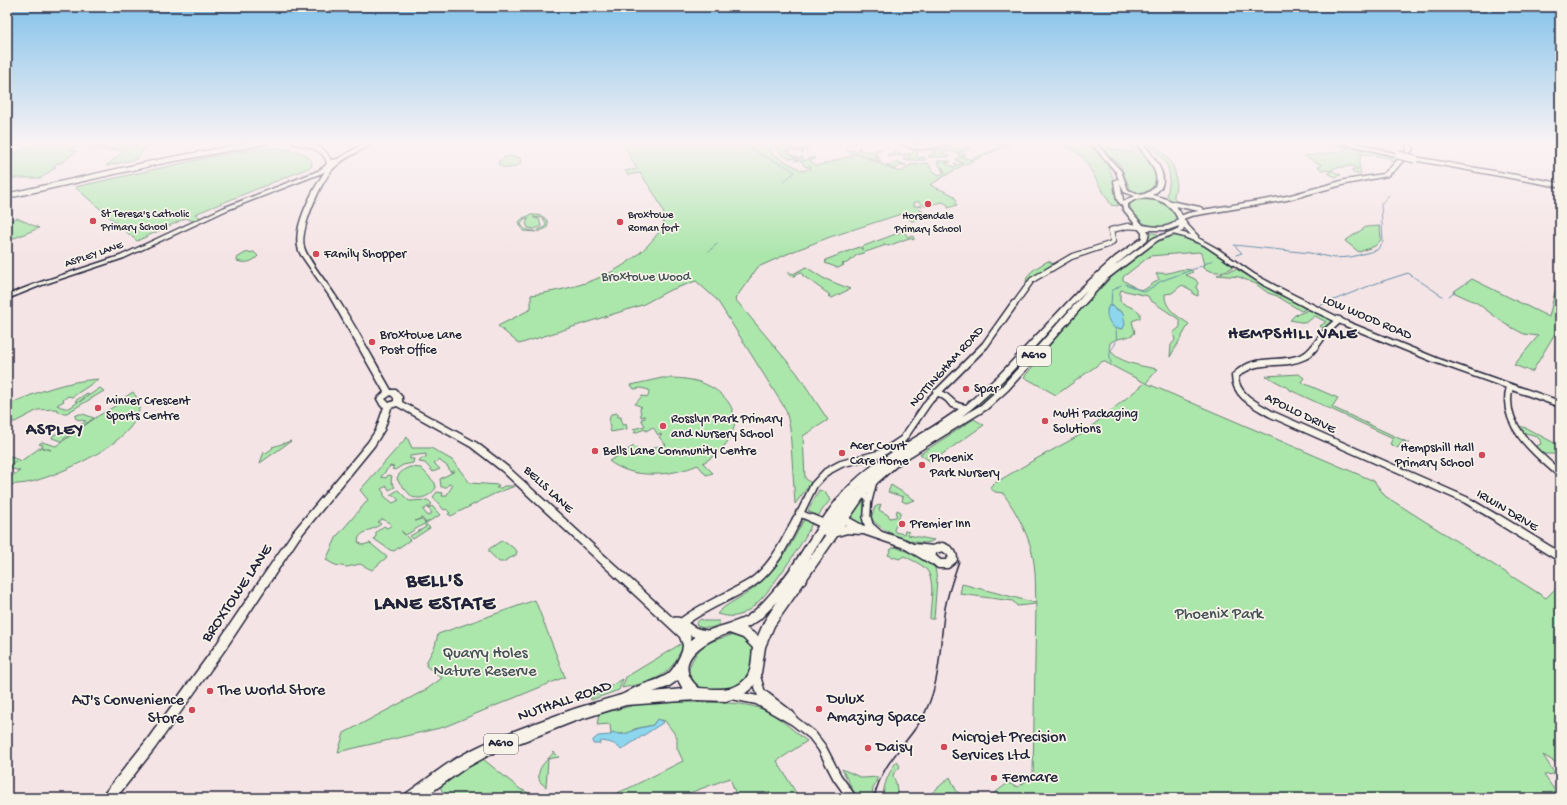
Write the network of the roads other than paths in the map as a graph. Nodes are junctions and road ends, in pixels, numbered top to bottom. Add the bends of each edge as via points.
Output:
1 (77, 180) edge
2 (79, 180) edge
3 (303, 180) edge
4 (320, 180) edge
5 (1116, 180) edge
6 (1122, 180) edge
7 (1160, 180) edge
8 (1165, 180) edge
9 (1359, 180) edge
10 (1541, 180) edge
11 (1560, 183) edge
12 (7, 196) edge
13 (1143, 197) junction
14 (1168, 201) junction
15 (1124, 206) junction
16 (1215, 209) junction
17 (1181, 220) junction
18 (1138, 223) junction
19 (1128, 226) junction
20 (1176, 233) junction
21 (1202, 243) junction
22 (7, 297) edge
23 (1339, 320) junction
24 (1510, 387) junction
25 (937, 392) junction
26 (389, 393) junction
27 (393, 404) junction
28 (1560, 404) edge
29 (954, 405) junction
30 (967, 408) junction
31 (948, 422) junction
32 (1560, 474) edge
33 (1440, 488) joint
34 (865, 495) junction
35 (800, 513) junction
36 (838, 515) junction
37 (830, 529) junction
38 (865, 531) junction
39 (878, 534) junction
40 (914, 548) junction
41 (933, 550) junction
42 (1560, 558) edge
43 (932, 560) junction
44 (666, 616) junction
45 (680, 624) junction
46 (728, 629) junction
47 (708, 635) junction
48 (760, 647) junction
49 (687, 653) junction
50 (681, 668) junction
51 (755, 673) junction
52 (696, 694) junction
53 (726, 695) junction
54 (626, 699) junction
55 (794, 721) junction
56 (108, 798) edge
57 (412, 798) edge
58 (852, 798) edge

1 - 12 street
2 - 12 street
3 - 22 main road, ASPLEY LANE via 218,212 122,257
4 - 26 main road via 302,225 300,247 333,297
5 - 15 main road via 1120,200
6 - 13 main road via 1126,191
7 - 13 highway via 1156,190
8 - 14 highway via 1162,195
9 - 16 main road via 1297,196
10 - 11 highway, bridge
13 - 14 highway
13 - 15 highway via 1127,200
14 - 16 main road via 1194,209
14 - 17 highway via 1176,208
15 - 18 highway
16 - 17 main road via 1190,214
17 - 18 highway via 1168,228 1152,228
17 - 20 highway via 1183,228
17 - 21 main road
18 - 19 street, NOTTINGHAM ROAD
18 - 19 street, NOTTINGHAM ROAD
18 - 20 highway via 1155,232
18 - 30 highway, A610 via 1146,235 1145,239 1080,293 991,388
19 - 25 street, NOTTINGHAM ROAD via 1111,230 1113,241 1110,244 1070,257 1032,280 985,345
20 - 21 main road, LOW WOOD ROAD
20 - 34 highway, A610 via 1156,238 1104,277 1005,388 984,407 898,460 874,479
21 - 23 main road, LOW WOOD ROAD via 1283,293
23 - 24 main road, LOW WOOD ROAD via 1442,363
23 - 33 street, APOLLO DRIVE via 1304,357 1244,367 1235,376 1236,388 1255,404 1282,420
24 - 28 main road, LOW WOOD ROAD
24 - 32 street via 1507,406 1515,425 1531,447
25 - 29 highway
25 - 35 street, NOTTINGHAM ROAD via 918,416 909,433 898,444 882,453 841,464 826,472 814,485
26 - 27 main road, BELLS LANE via 397,394 399,398
26 - 27 main road, BROXTOWE LANE via 381,399 384,404
27 - 44 main road, BELLS LANE via 460,437 488,455
27 - 56 main road, BROXTOWE LANE via 371,444 296,535 152,744
29 - 30 highway
29 - 31 highway
30 - 31 highway, A610
31 - 36 highway, A610 via 879,465 851,490
33 - 42 street, IRWIN DRIVE via 1479,507
34 - 36 highway, A610
34 - 39 street via 869,502 866,519
35 - 37 street
35 - 45 street, NOTTINGHAM ROAD via 776,559 762,574 747,585 690,615
36 - 37 highway, A610
36 - 38 street
37 - 38 street
37 - 46 highway, A610 via 757,616
37 - 48 highway, A610 via 774,615
38 - 39 street
39 - 40 street
40 - 41 street
40 - 43 street
41 - 43 street
41 - 43 street via 945,548 950,550 953,556 952,561 947,564 939,564
44 - 45 main road, BELLS LANE
44 - 49 main road, BELLS LANE via 684,634 688,645
45 - 47 main road, BELLS LANE via 695,633
46 - 47 highway, A610
46 - 48 highway via 742,630
47 - 49 highway, A610 via 696,642
48 - 51 highway, A610
49 - 50 highway, A610
50 - 52 highway via 683,681
50 - 54 highway, A610 via 664,683
51 - 53 highway, A610 via 749,683 739,691
51 - 55 street via 762,693
52 - 53 highway, A610
52 - 54 highway, A610
53 - 55 street via 757,700
54 - 57 highway, NUTHALL ROAD / A610 via 581,713 487,749 459,764
55 - 58 street via 819,744

